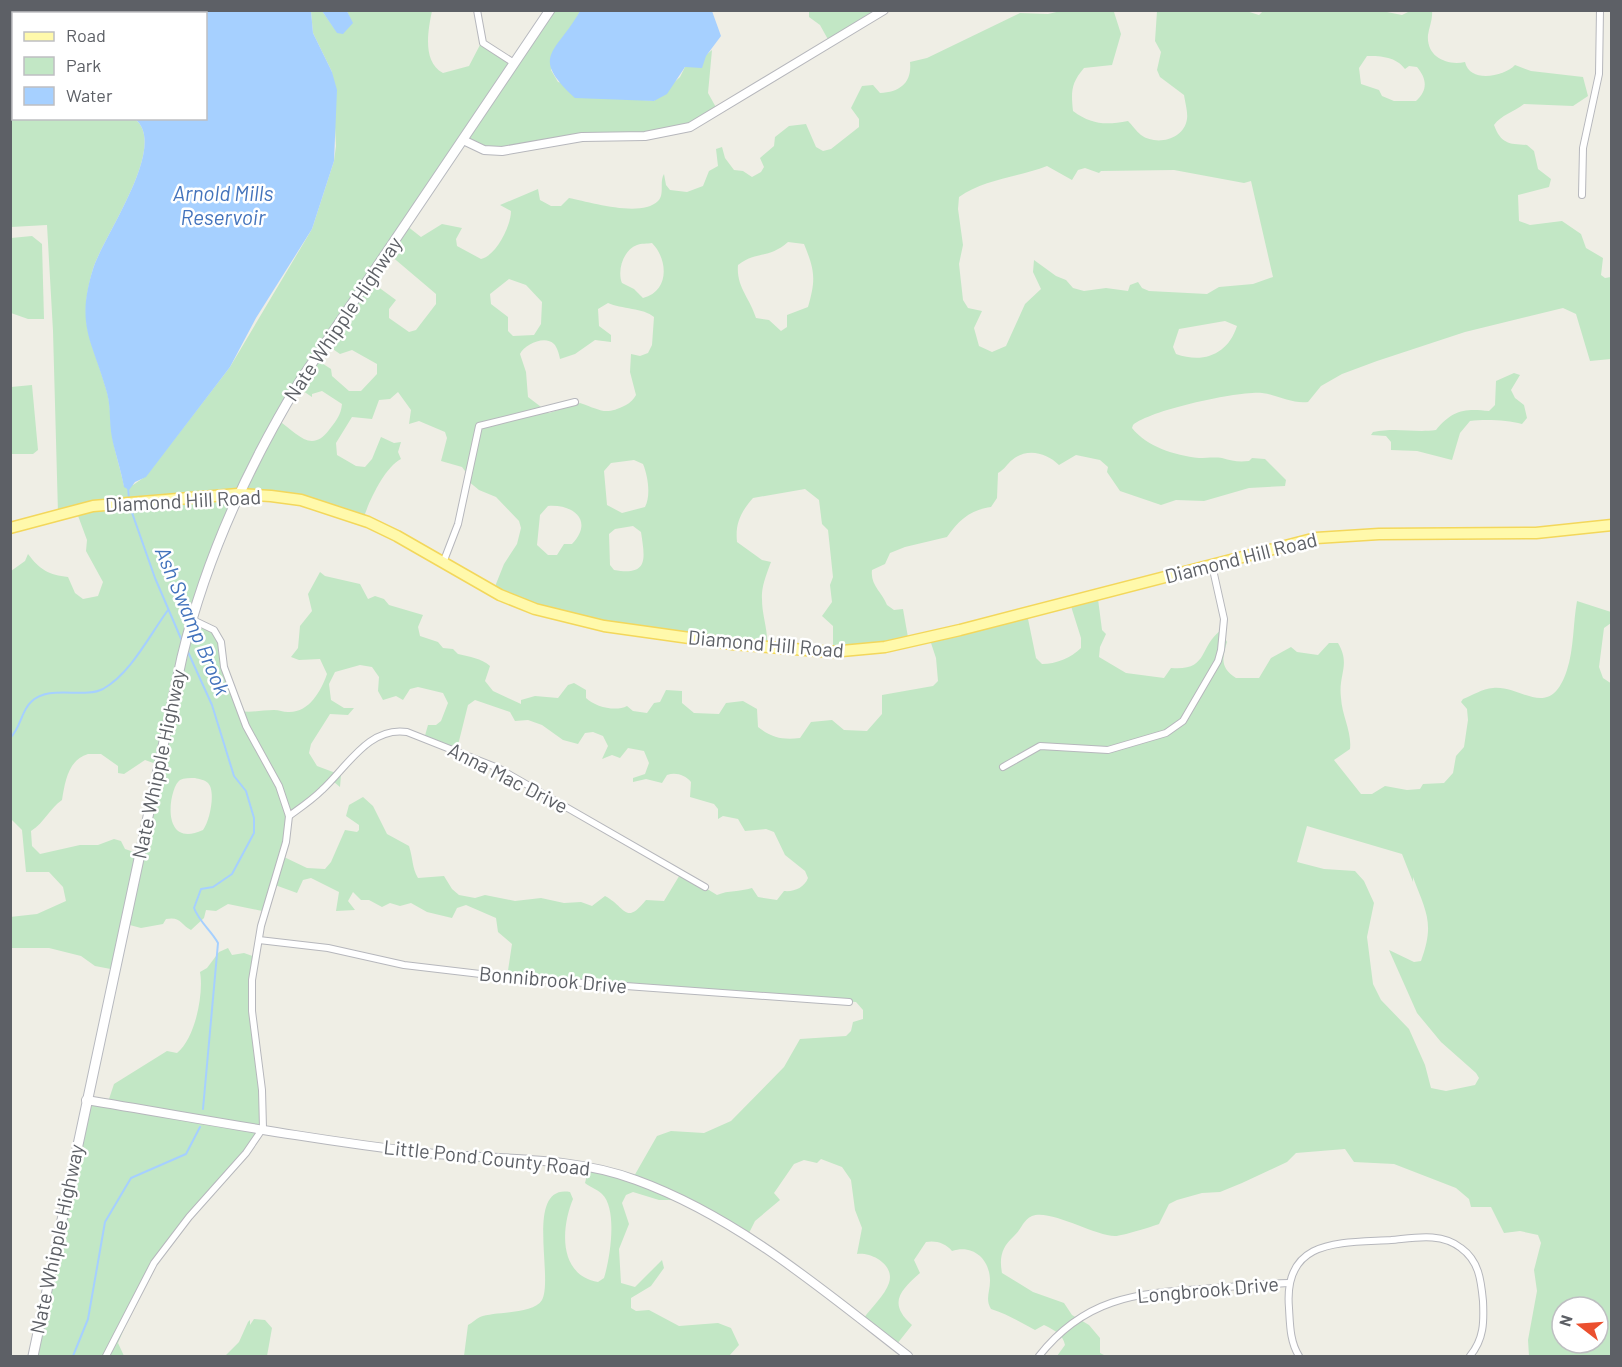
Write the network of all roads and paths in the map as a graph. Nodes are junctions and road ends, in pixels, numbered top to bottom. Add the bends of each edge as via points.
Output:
1 (477, 10) edge
2 (550, 10) edge
3 (884, 10) edge
4 (1599, 10) edge
5 (514, 63) junction
6 (463, 140) junction
7 (1582, 195) dead end
8 (574, 402) dead end
9 (238, 494) junction
10 (1611, 525) edge
11 (10, 528) edge
12 (443, 563) junction
13 (1212, 565) junction
14 (191, 619) junction
15 (1003, 767) dead end
16 (289, 816) junction
17 (705, 887) dead end
18 (258, 940) junction
19 (849, 1002) dead end
20 (86, 1100) junction
21 (263, 1128) junction
22 (1289, 1283) junction
23 (33, 1356) edge
24 (106, 1356) edge
25 (908, 1356) edge
26 (1039, 1356) edge
27 (1299, 1356) edge
28 (1470, 1356) edge

1 - 5 street via 483,43
2 - 5 main road, Nate Whipple Highway
3 - 6 street via 690,127 645,136 566,139 502,151 484,150
4 - 7 street via 1599,75 1583,148
5 - 6 main road, Nate Whipple Highway
6 - 9 main road, Nate Whipple Highway via 300,381
8 - 12 street via 479,426 458,524
9 - 11 main road, Diamond Hill Road via 78,509
9 - 12 main road, Diamond Hill Road via 291,499 334,510 397,536
9 - 14 main road, Nate Whipple Highway
10 - 13 main road, Diamond Hill Road via 1536,533 1334,535
12 - 13 main road, Diamond Hill Road via 518,603 593,623 732,644 831,652 910,642
13 - 15 street via 1224,619 1221,650 1190,711 1177,727 1108,750 1040,746
14 - 16 street via 214,630 221,642 224,667 246,726 279,786
14 - 20 main road, Nate Whipple Highway
16 - 17 street, Anna Mac Drive via 321,791 374,738 392,731 407,732 498,768
16 - 18 street via 286,842
18 - 19 street, Bonnibrook Drive via 328,948 404,965 515,978
18 - 21 street via 252,1003
20 - 21 street, Little Pond County Road
20 - 23 main road, Nate Whipple Highway
21 - 24 street via 154,1263
21 - 25 street, Little Pond County Road via 413,1152 560,1163 637,1180 768,1251
22 - 26 street, Longbrook Drive via 1156,1292 1115,1300 1068,1325
22 - 27 street via 1292,1339
22 - 28 street via 1306,1255 1328,1244 1433,1237 1449,1241 1473,1261 1482,1284 1483,1329

